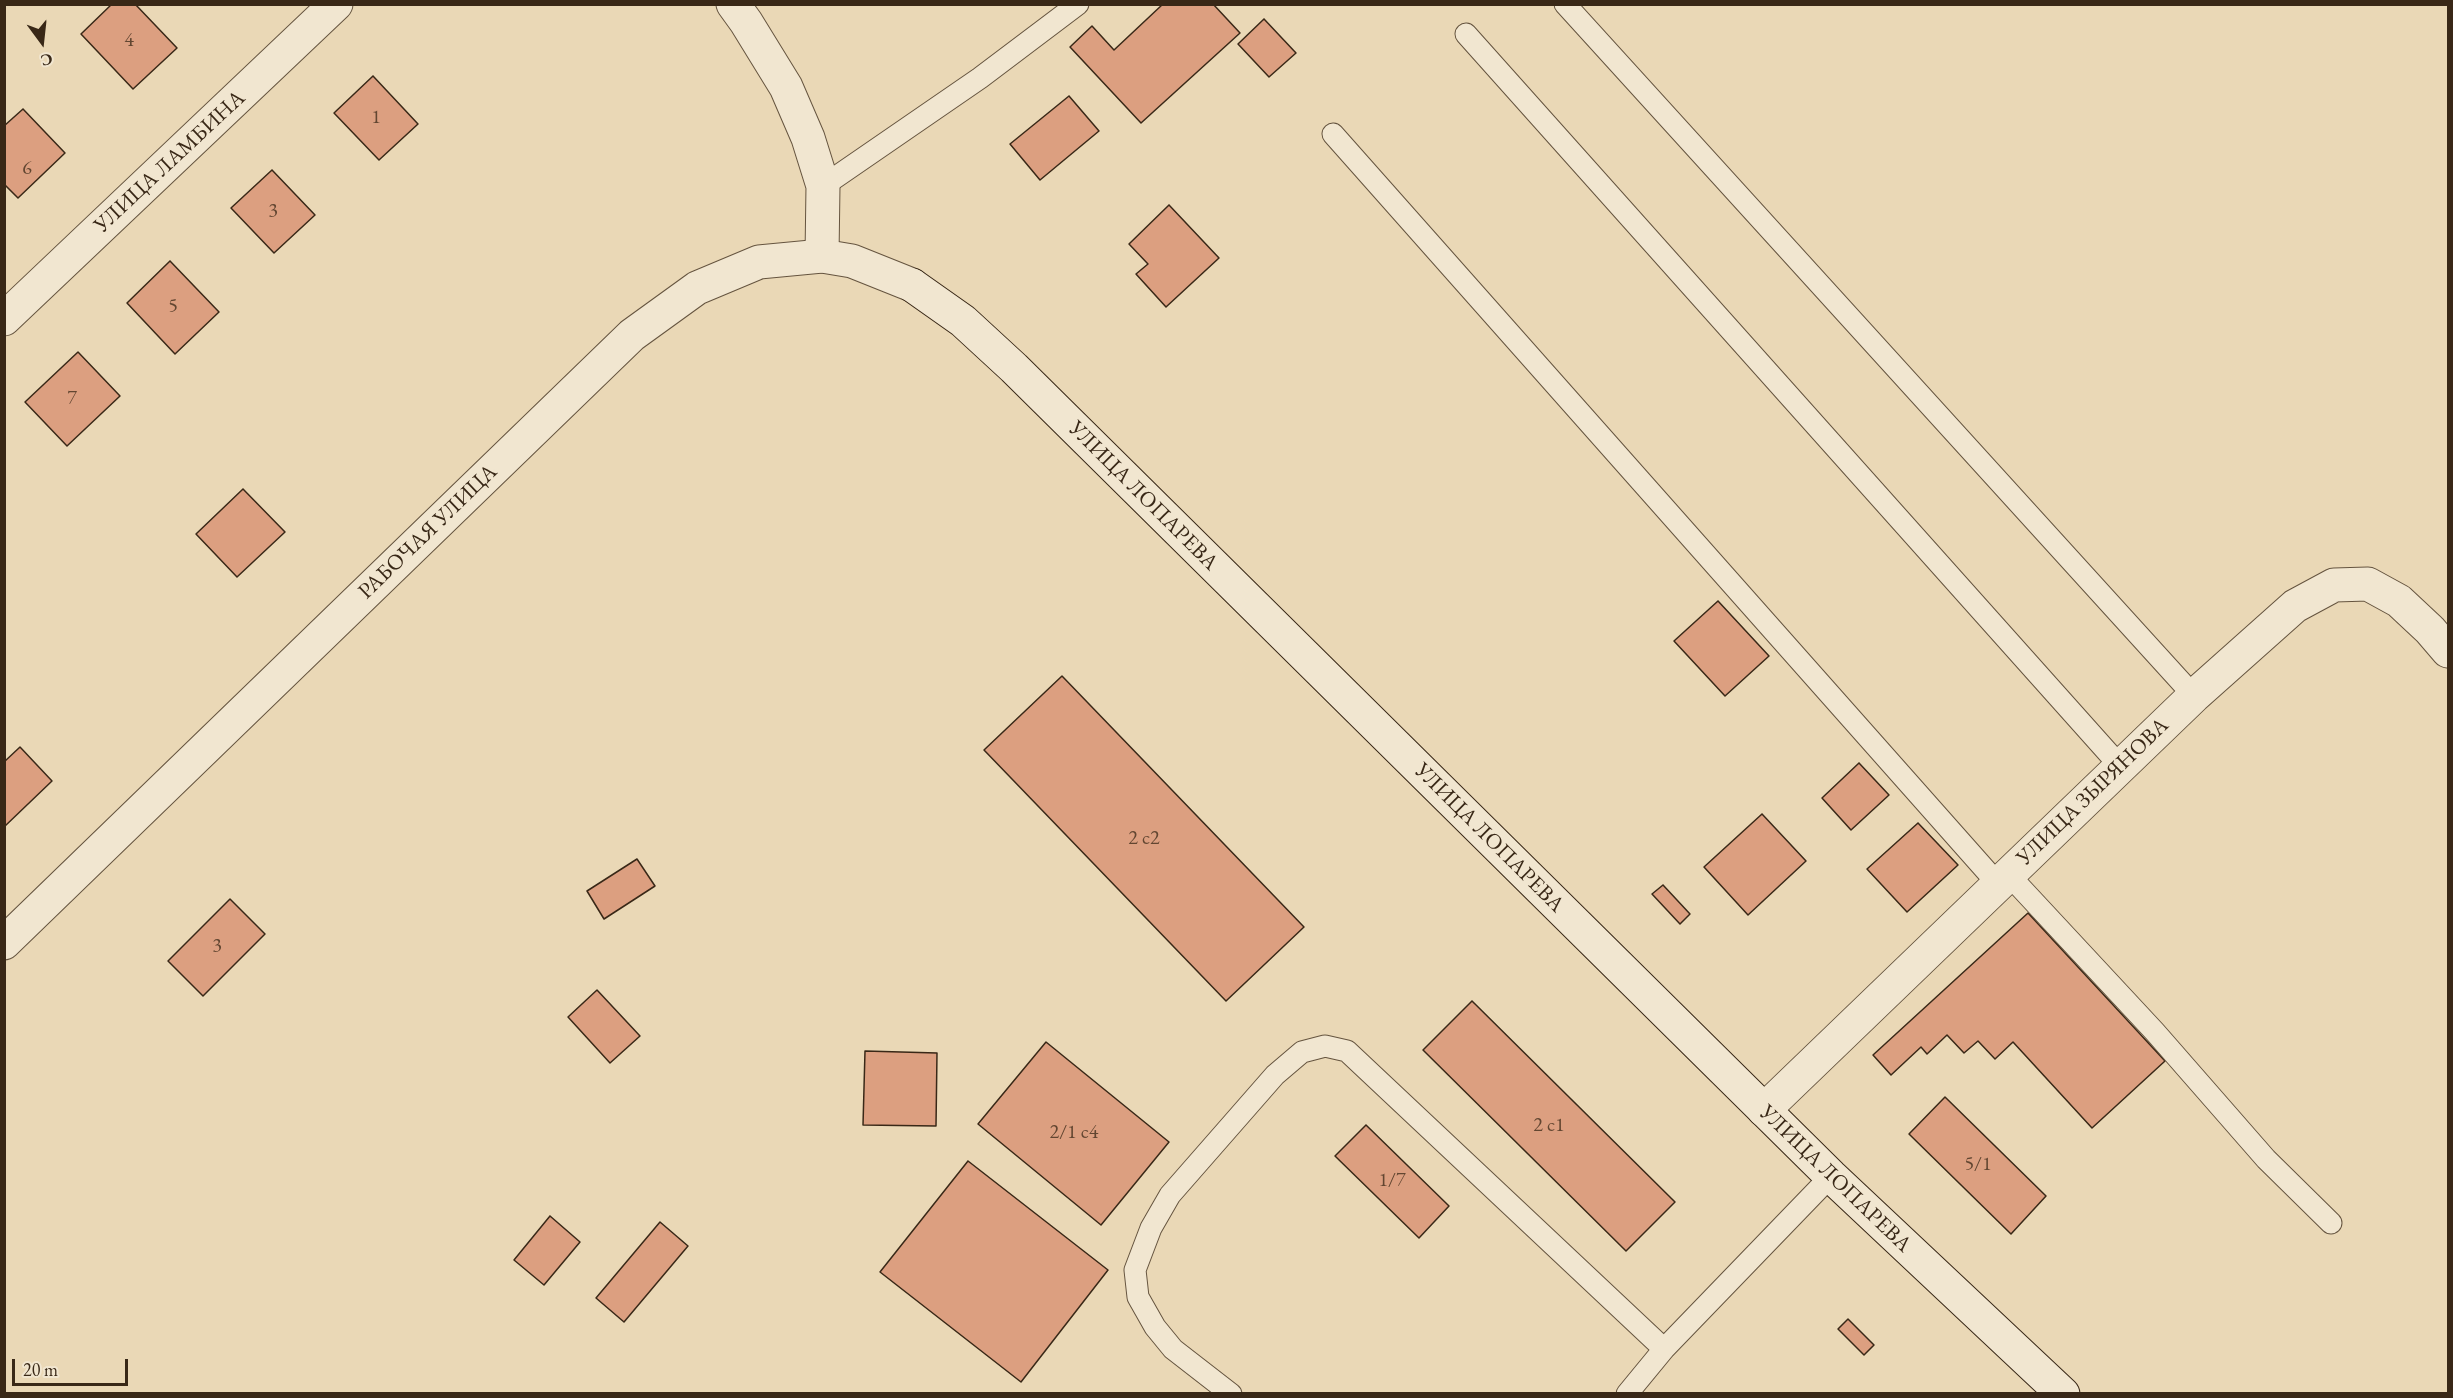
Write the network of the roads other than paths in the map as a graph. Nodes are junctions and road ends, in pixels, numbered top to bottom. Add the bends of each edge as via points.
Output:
1 (336, 4) edge
2 (1078, 4) edge
3 (1565, 4) edge
4 (747, 10) edge
5 (1466, 34) dead end
6 (1333, 134) dead end
7 (823, 186) junction
8 (822, 256) junction
9 (912, 285) joint
10 (4, 319) edge
11 (2448, 651) edge
12 (2194, 696) junction
13 (2120, 766) junction
14 (2003, 879) junction
15 (4, 943) edge
16 (1764, 1110) junction
17 (1831, 1176) junction
18 (2331, 1223) dead end
19 (1664, 1349) junction
20 (1231, 1394) edge
21 (1627, 1394) edge
22 (2063, 1394) edge

1 - 10 street, УЛИЦА ЛАМБИНА
2 - 7 lane
3 - 12 lane
4 - 7 street via 786,87
5 - 13 lane
6 - 14 lane
7 - 8 street
8 - 9 street, РАБОЧАЯ УЛИЦА via 852,261
8 - 15 street, РАБОЧАЯ УЛИЦА via 759,262 697,288 633,335
9 - 16 street, УЛИЦА ЛОПАРЕВА via 963,321 1014,368
11 - 12 street, УЛИЦА ЗЫРЯНОВА via 2399,601 2368,584 2334,585 2295,606
12 - 13 street, УЛИЦА ЗЫРЯНОВА
13 - 14 street, УЛИЦА ЗЫРЯНОВА
14 - 16 street, УЛИЦА ЗЫРЯНОВА
14 - 18 lane via 2155,1032 2266,1159
16 - 17 street, УЛИЦА ЛОПАРЕВА
17 - 19 lane
17 - 22 street, УЛИЦА ЛОПАРЕВА
19 - 20 lane via 1347,1051 1325,1046 1302,1052 1275,1075 1170,1195 1151,1228 1135,1270 1138,1297 1155,1327 1173,1349
19 - 21 lane

